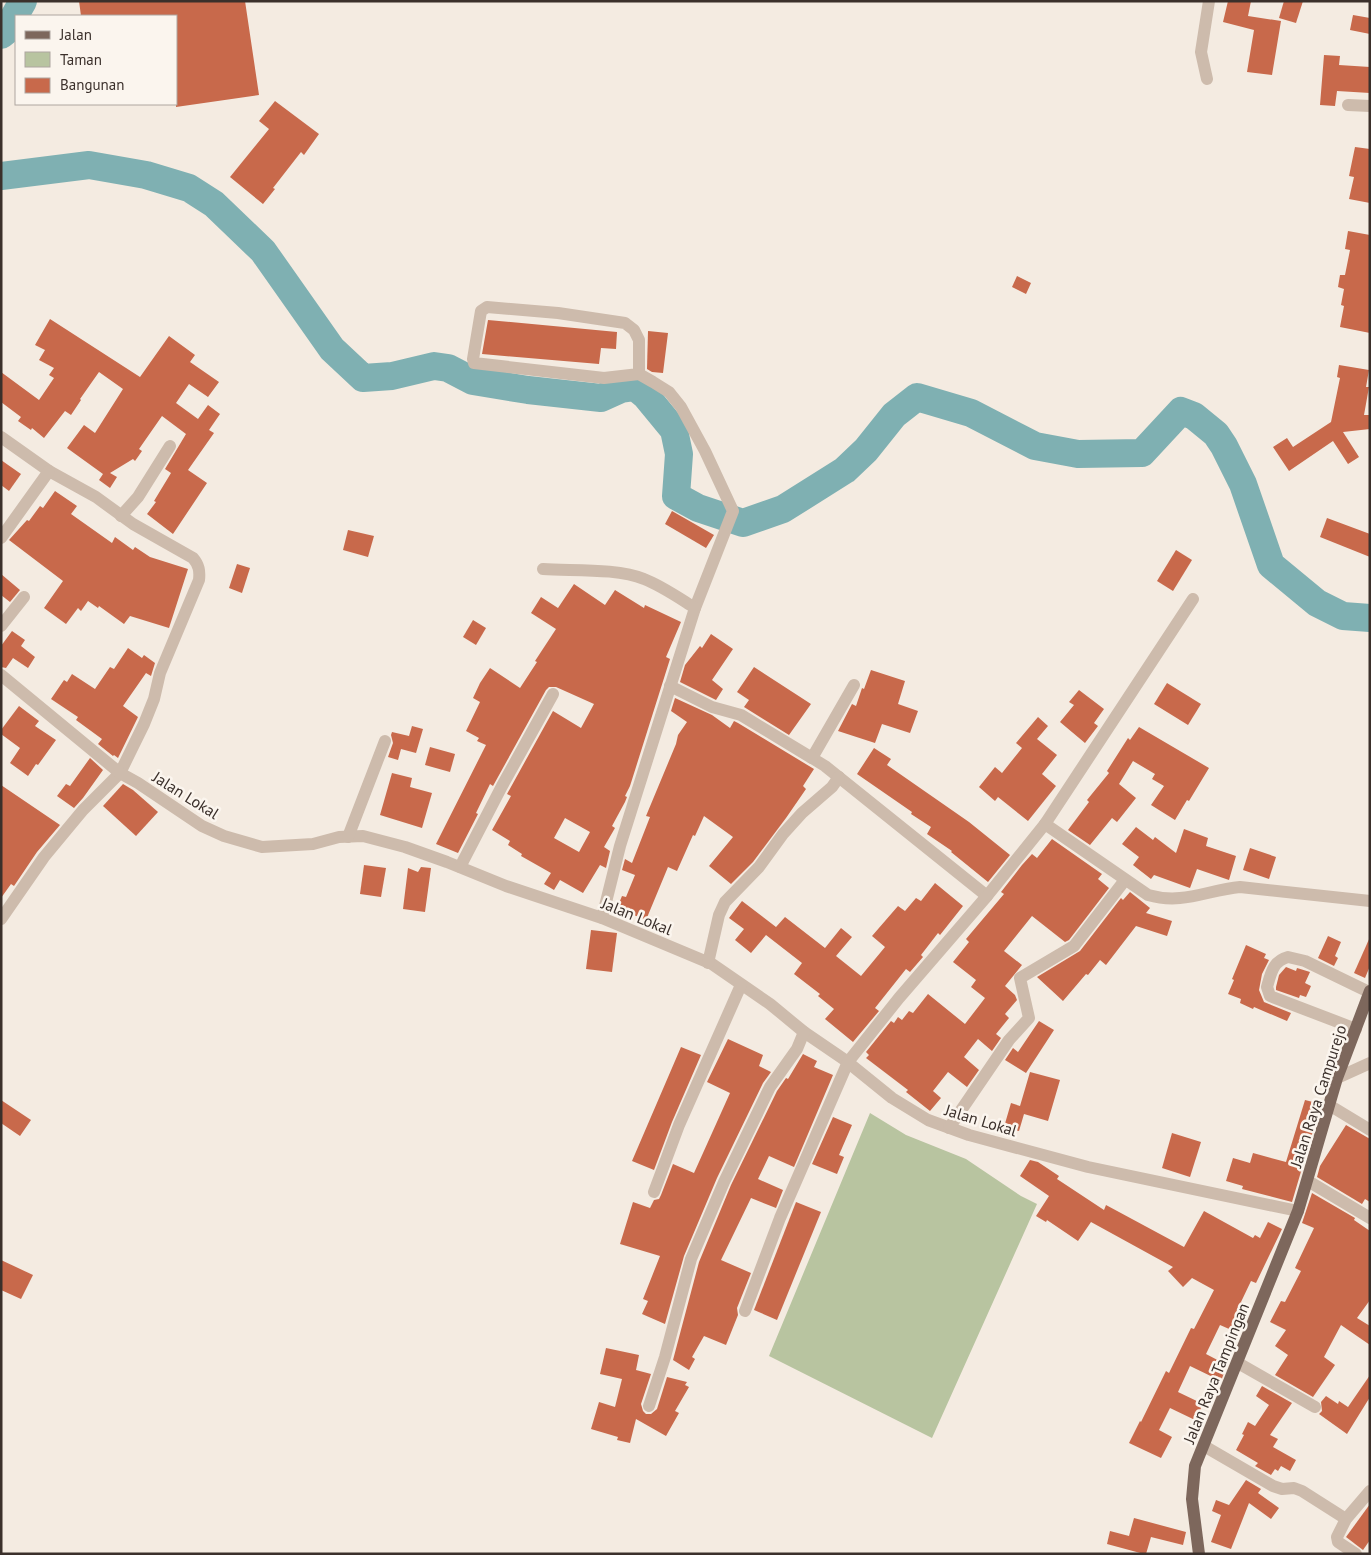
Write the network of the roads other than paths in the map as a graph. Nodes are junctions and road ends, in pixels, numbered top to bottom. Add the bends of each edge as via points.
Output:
1 (1209, 1) edge
2 (1207, 79) dead end
3 (1348, 104) dead end
4 (1370, 106) edge
5 (639, 374) junction
6 (1, 437) edge
7 (170, 446) dead end
8 (49, 470) junction
9 (121, 516) junction
10 (1, 538) edge
11 (543, 569) dead end
12 (24, 597) dead end
13 (1193, 599) dead end
14 (695, 608) junction
15 (1, 626) edge
16 (1, 674) edge
17 (854, 685) dead end
18 (670, 686) junction
19 (553, 694) dead end
20 (385, 741) dead end
21 (812, 758) junction
22 (120, 773) junction
23 (839, 777) junction
24 (1044, 824) junction
25 (348, 837) junction
26 (460, 867) junction
27 (1125, 880) junction
28 (987, 896) junction
29 (1370, 901) edge
30 (1, 918) edge
31 (602, 918) junction
32 (708, 963) junction
33 (741, 984) junction
34 (1370, 992) edge
35 (1356, 1029) junction
36 (804, 1032) junction
37 (848, 1062) junction
38 (1370, 1063) edge
39 (1337, 1078) junction
40 (1329, 1105) junction
41 (949, 1128) junction
42 (1370, 1130) edge
43 (1308, 1181) junction
44 (654, 1192) dead end
45 (1298, 1211) junction
46 (1370, 1218) edge
47 (745, 1311) dead end
48 (1238, 1363) junction
49 (649, 1406) dead end
50 (1315, 1407) dead end
51 (1204, 1446) junction
52 (1370, 1491) edge
53 (1346, 1519) junction
54 (1199, 1554) edge
55 (1356, 1554) edge

1 - 2 street via 1201,52
3 - 4 street
5 - 5 street via 604,378 474,363 472,359 481,311 487,307 625,323 639,340
5 - 14 street via 669,392 681,407 732,511
6 - 8 street
7 - 9 street via 138,498
8 - 9 street via 96,497
8 - 10 street
9 - 22 street via 193,558 200,572 160,673 154,699
11 - 14 street via 629,574 643,578
12 - 15 street
13 - 24 street
14 - 18 street
16 - 22 street, Jalan Lokal
17 - 21 street
18 - 21 street via 712,707 741,715
18 - 31 street via 620,846
19 - 26 street
20 - 25 street
21 - 23 street
22 - 25 street, Jalan Lokal via 202,826 262,847 313,844
22 - 30 street via 83,810 44,857
23 - 28 street
23 - 32 street via 783,834 726,902 719,915
24 - 27 street
24 - 28 street
25 - 26 street, Jalan Lokal via 363,836 406,847
26 - 31 street, Jalan Lokal
27 - 29 street via 1148,895 1162,899 1174,900 1240,887
27 - 41 street via 1074,946 1020,978 1029,1018 1009,1040
28 - 37 street
31 - 32 street, Jalan Lokal
32 - 33 street, Jalan Lokal
33 - 36 street, Jalan Lokal
33 - 44 street via 679,1125
34 - 35 main road, Jalan Raya Campurejo
34 - 35 street via 1305,961 1288,957 1273,967 1267,987 1270,996
35 - 39 main road, Jalan Raya Campurejo
36 - 37 street, Jalan Lokal
36 - 49 street via 797,1049 770,1087 691,1259
37 - 41 street, Jalan Lokal via 892,1098 928,1120
37 - 47 street via 780,1218
38 - 39 street
39 - 40 main road, Jalan Raya Campurejo
40 - 42 street
40 - 43 main road, Jalan Raya Campurejo
41 - 45 street, Jalan Lokal via 1088,1167
43 - 45 main road, Jalan Raya Campurejo
43 - 46 street
45 - 48 main road, Jalan Raya Tampingan
48 - 50 street
48 - 51 main road, Jalan Raya Tampingan
51 - 53 street via 1273,1486 1302,1491
51 - 54 main road, Jalan Raya Tampingan via 1195,1466 1192,1499
52 - 53 street
53 - 55 street via 1337,1537 1338,1542

